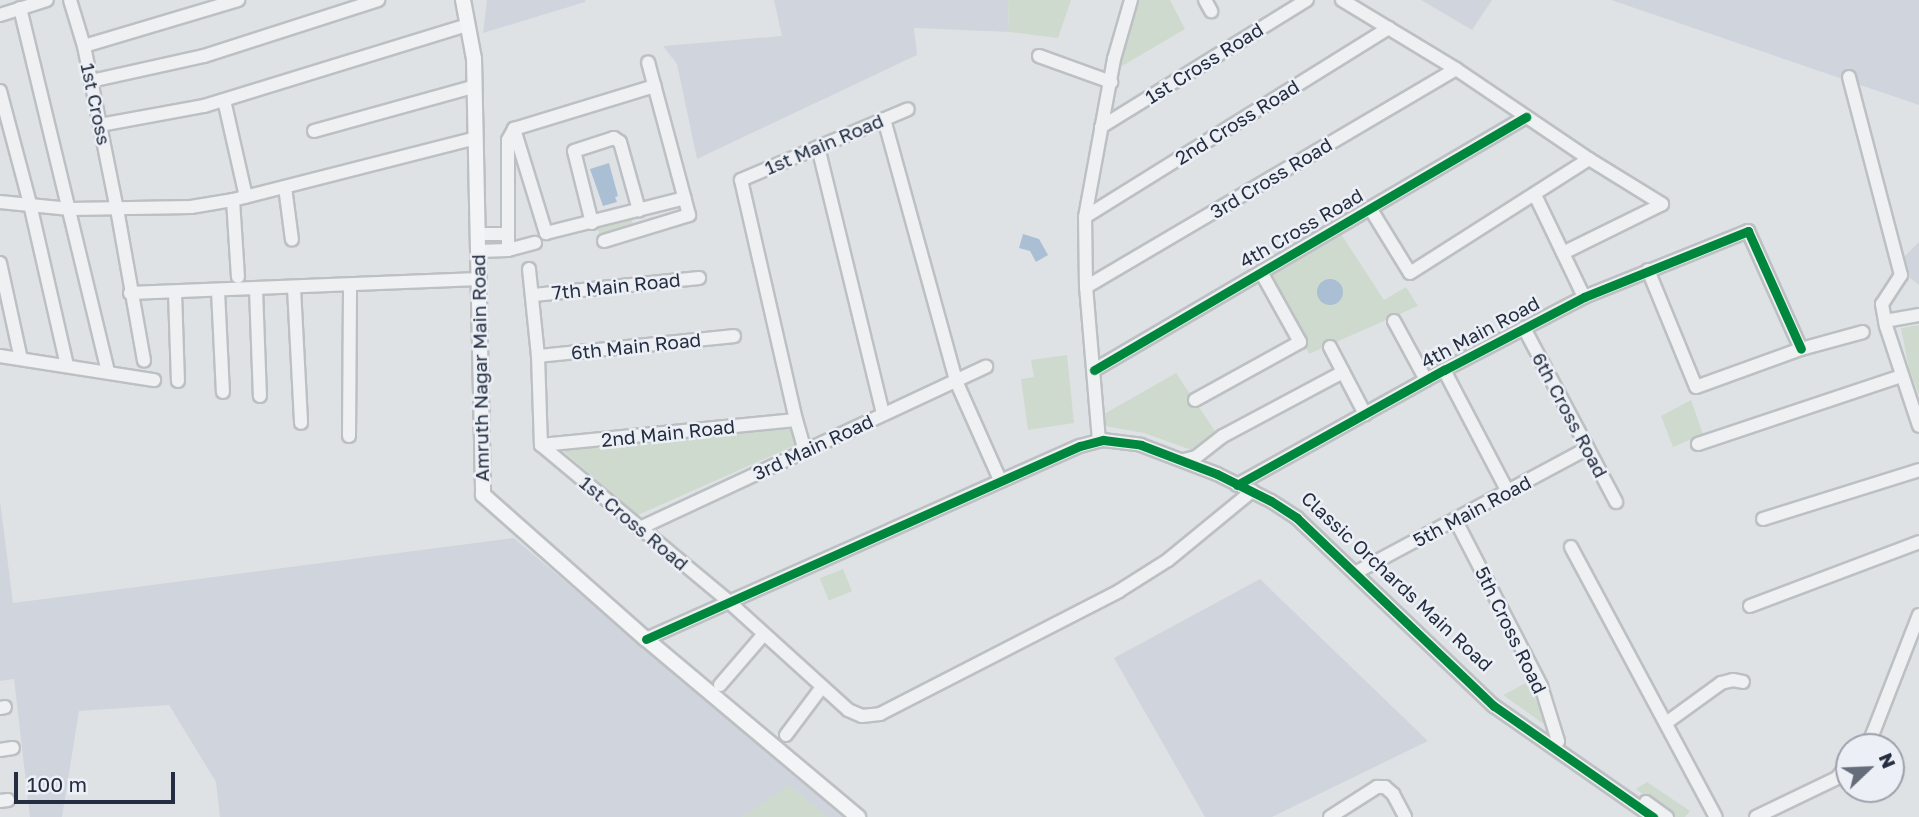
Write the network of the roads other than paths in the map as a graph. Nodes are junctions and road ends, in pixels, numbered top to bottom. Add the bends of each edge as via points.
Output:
1 (47, 0) edge
2 (70, 0) edge
3 (238, 0) edge
4 (378, 0) edge
5 (463, 0) edge
6 (1131, 0) edge
7 (1307, 0) edge
8 (1342, 0) edge
9 (20, 8) junction
10 (1, 10) edge
11 (467, 25) junction
12 (1389, 28) junction
13 (84, 46) junction
14 (1039, 56) dead end
15 (648, 62) dead end
16 (1456, 69) junction
17 (1849, 77) dead end
18 (90, 81) junction
19 (1111, 82) junction
20 (655, 86) junction
21 (473, 87) junction
22 (0, 91) edge
23 (224, 100) junction
24 (908, 109) dead end
25 (1526, 117) junction
26 (884, 119) junction
27 (100, 125) junction
28 (1101, 127) junction
29 (514, 129) junction
30 (314, 131) dead end
31 (477, 138) junction
32 (818, 147) junction
33 (1589, 159) junction
34 (285, 187) junction
35 (1535, 195) junction
36 (685, 198) junction
37 (240, 199) junction
38 (0, 202) edge
39 (30, 204) junction
40 (1370, 208) junction
41 (70, 209) junction
42 (117, 209) junction
43 (639, 210) junction
44 (1085, 217) junction
45 (592, 223) junction
46 (508, 233) junction
47 (478, 234) junction
48 (292, 240) dead end
49 (604, 241) dead end
50 (534, 243) dead end
51 (508, 250) junction
52 (478, 251) junction
53 (1563, 253) junction
54 (0, 263) edge
55 (530, 269) dead end
56 (1648, 270) junction
57 (1262, 272) junction
58 (238, 277) dead end
59 (699, 278) dead end
60 (478, 279) junction
61 (350, 285) junction
62 (1086, 287) junction
63 (294, 288) junction
64 (256, 289) junction
65 (218, 291) junction
66 (175, 292) junction
67 (130, 293) junction
68 (534, 295) junction
69 (1584, 297) junction
70 (1919, 315) edge
71 (1394, 321) dead end
72 (1885, 321) junction
73 (1524, 328) junction
74 (1863, 332) dead end
75 (734, 336) dead end
76 (1330, 347) dead end
77 (1801, 349) junction
78 (0, 356) edge
79 (538, 356) junction
80 (21, 359) junction
81 (144, 361) dead end
82 (66, 366) junction
83 (986, 367) dead end
84 (1094, 370) junction
85 (1444, 370) junction
86 (108, 372) junction
87 (1343, 372) junction
88 (1901, 376) junction
89 (154, 380) dead end
90 (1426, 380) junction
91 (178, 381) dead end
92 (956, 381) junction
93 (223, 392) dead end
94 (260, 396) dead end
95 (1195, 400) dead end
96 (883, 414) junction
97 (1365, 414) junction
98 (796, 420) junction
99 (301, 423) dead end
100 (1919, 426) edge
101 (349, 436) dead end
102 (1099, 437) junction
103 (1698, 444) dead end
104 (541, 445) junction
105 (1588, 449) junction
106 (806, 450) junction
107 (1190, 458) junction
108 (1919, 470) edge
109 (998, 477) junction
110 (1245, 485) junction
111 (1508, 492) junction
112 (1616, 502) dead end
113 (1763, 519) dead end
114 (1456, 522) junction
115 (640, 528) junction
116 (1919, 542) edge
117 (1571, 547) dead end
118 (1359, 571) junction
119 (731, 600) junction
120 (1750, 606) dead end
121 (1919, 615) edge
122 (764, 634) junction
123 (646, 639) junction
124 (1743, 682) dead end
125 (720, 685) dead end
126 (822, 687) junction
127 (862, 716) joint
128 (1665, 723) junction
129 (1873, 733) edge
130 (786, 735) dead end
131 (1558, 741) junction
132 (1835, 779) edge
133 (1649, 816) edge
134 (858, 817) edge
135 (1329, 817) edge
136 (1405, 817) edge
137 (1667, 817) edge
138 (1716, 817) edge
139 (1756, 817) edge

1 - 9 street
2 - 13 street, 1st Cross
3 - 13 street
4 - 18 street via 204,56
5 - 11 main road, Amruth Nagar Main Road
6 - 19 street
7 - 28 street, 1st Cross Road
8 - 12 street
9 - 10 street
9 - 41 street
11 - 21 main road, Amruth Nagar Main Road via 474,60
11 - 23 street
12 - 16 street
12 - 44 street, 2nd Cross Road
13 - 18 street, 1st Cross
14 - 19 street
15 - 20 street
16 - 25 street
16 - 62 street, 3rd Cross Road
17 - 72 street via 1901,275 1882,304
18 - 27 street, 1st Cross
19 - 28 street
20 - 29 street
20 - 36 street
21 - 30 street
21 - 31 main road, Amruth Nagar Main Road
22 - 39 street
23 - 27 street
23 - 37 street
24 - 26 street, 1st Main Road
25 - 33 street
25 - 40 street, 4th Cross Road
26 - 32 street, 1st Main Road
26 - 92 street
27 - 42 street, 1st Cross
28 - 44 street
29 - 45 street via 546,233
29 - 46 street via 508,140
31 - 34 street
31 - 47 main road, Amruth Nagar Main Road
32 - 96 street
32 - 98 street, 1st Main Road via 741,180
33 - 35 street
33 - 53 street via 1662,204
34 - 37 street
34 - 48 street
35 - 40 street via 1410,273
35 - 53 street
36 - 43 street
36 - 49 street via 687,218
37 - 42 street via 191,207
37 - 58 street
38 - 39 street
39 - 41 street
39 - 82 street
40 - 57 street, 4th Cross Road
41 - 42 street
41 - 86 street
42 - 67 street
43 - 45 street
43 - 45 street via 620,142 614,138 574,151
44 - 62 street
46 - 47 street
46 - 51 street
47 - 52 main road, Amruth Nagar Main Road
50 - 51 street
51 - 52 street
52 - 60 main road, Amruth Nagar Main Road
53 - 69 street
54 - 80 street
55 - 68 street
56 - 69 street, 4th Main Road
56 - 77 street, 4th Main Road via 1748,231
56 - 77 street via 1696,387
57 - 84 street, 4th Cross Road
57 - 95 street via 1300,342
59 - 68 street, 7th Main Road
60 - 61 street
60 - 123 main road, Amruth Nagar Main Road via 484,495
61 - 63 street
61 - 101 street
62 - 84 street
63 - 64 street
63 - 99 street
64 - 65 street
64 - 94 street
65 - 66 street
65 - 93 street
66 - 67 street
66 - 91 street
67 - 81 street
68 - 79 street
69 - 73 street, 4th Main Road
70 - 72 street
71 - 90 street
72 - 88 street
73 - 85 street, 4th Main Road
73 - 105 street, 6th Cross Road
74 - 77 street
75 - 79 street, 6th Main Road
76 - 87 street
78 - 80 street
79 - 104 street
80 - 82 street
82 - 86 street
83 - 92 street, 3rd Main Road
84 - 102 street
85 - 90 street, 4th Main Road
85 - 111 street
86 - 89 street
87 - 97 street
87 - 107 street
88 - 100 street
88 - 103 street
90 - 97 street, 4th Main Road
92 - 96 street, 3rd Main Road
92 - 109 street
96 - 106 street, 3rd Main Road
97 - 110 street, 4th Main Road
98 - 104 street, 2nd Main Road
98 - 106 street
102 - 107 street, Classic Orchards Main Road via 1143,438
102 - 109 street, Classic Orchards Main Road via 1077,438
104 - 115 street, 1st Cross Road
105 - 111 street, 5th Main Road
105 - 112 street, 6th Cross Road
106 - 115 street, 3rd Main Road
107 - 110 street, Classic Orchards Main Road
108 - 113 street
109 - 119 street, Classic Orchards Main Road via 744,590
110 - 118 street, Classic Orchards Main Road via 1302,512
110 - 127 street, 4th Main Road via 1168,560 1119,591 880,714
111 - 114 street, 5th Main Road
114 - 118 street, 5th Main Road
114 - 131 street, 5th Cross Road via 1541,686
115 - 119 street, 1st Cross Road
116 - 120 street
117 - 128 street
118 - 131 street, Classic Orchards Main Road via 1499,700
118 - 133 street, Classic Orchards Main Road via 1494,706
119 - 122 street, 1st Cross Road
119 - 123 street, Classic Orchards Main Road
121 - 129 street
122 - 125 street
122 - 126 street, 1st Cross Road
123 - 134 main road, Amruth Nagar Main Road
124 - 128 street via 1721,683
126 - 127 street, 1st Cross Road
126 - 130 street
128 - 138 street
131 - 137 street, Classic Orchards Main Road
132 - 139 street
135 - 136 street via 1377,787 1385,787 1394,794

